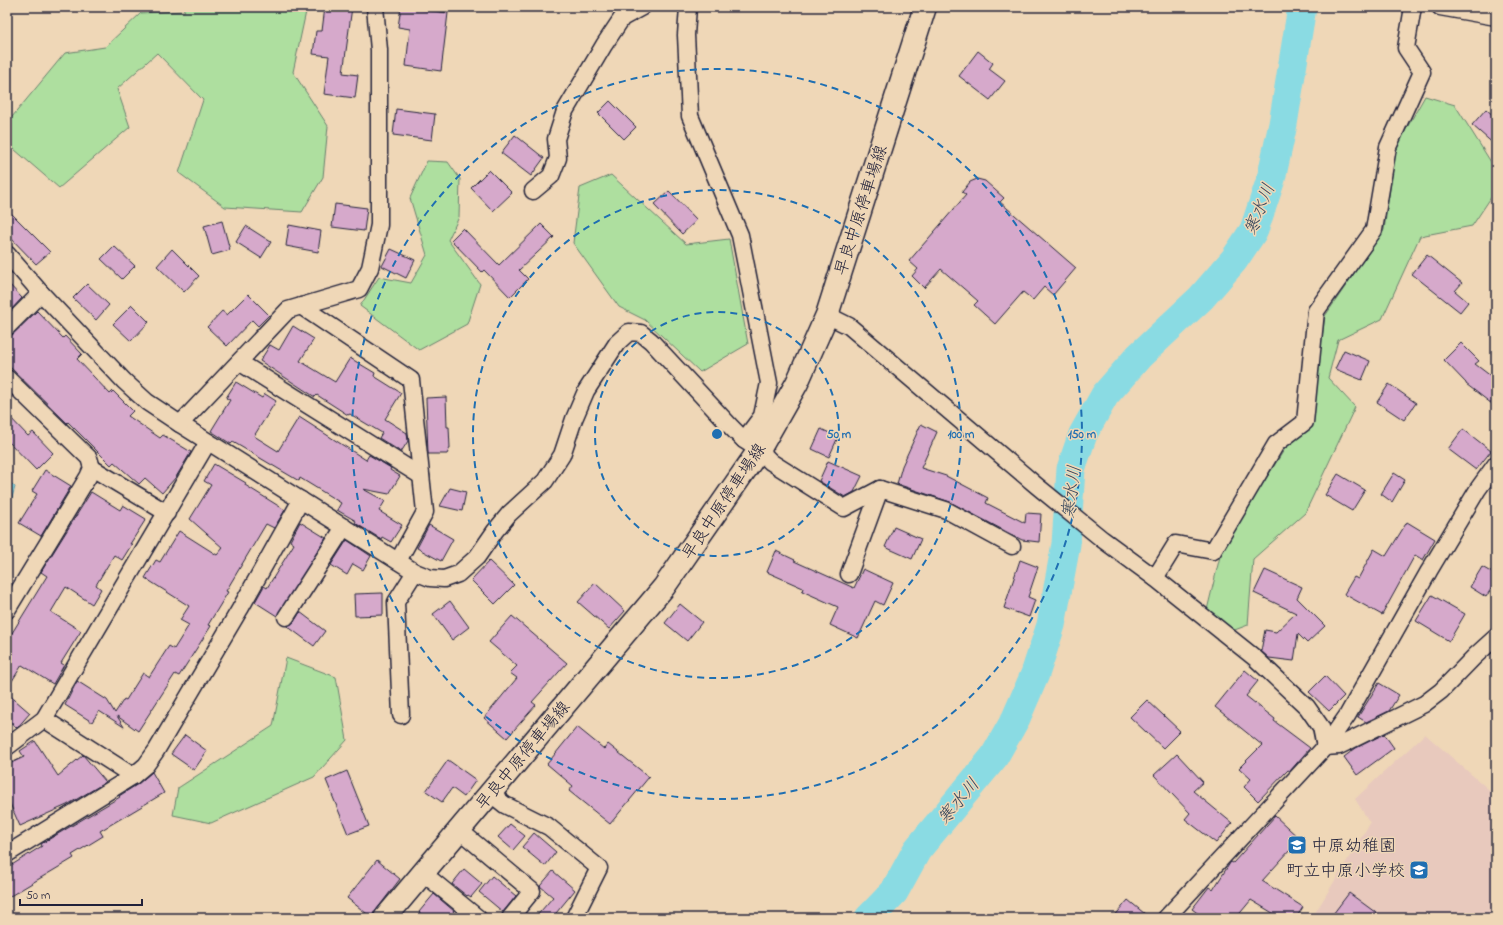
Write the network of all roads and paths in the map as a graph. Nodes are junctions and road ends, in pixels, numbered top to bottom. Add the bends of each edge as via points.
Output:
1 (375, 7) edge
2 (642, 7) edge
3 (688, 7) edge
4 (924, 7) edge
5 (1413, 7) edge
6 (1440, 7) edge
7 (1496, 17) edge
8 (533, 191) dead end
9 (7, 254) edge
10 (42, 294) junction
11 (301, 306) junction
12 (827, 315) junction
13 (7, 327) edge
14 (239, 362) junction
15 (7, 378) edge
16 (180, 424) junction
17 (208, 442) junction
18 (751, 445) junction
19 (1496, 464) edge
20 (92, 468) junction
21 (421, 476) junction
22 (880, 489) junction
23 (301, 500) junction
24 (166, 513) junction
25 (344, 527) junction
26 (1012, 546) dead end
27 (398, 561) junction
28 (415, 572) junction
29 (849, 574) dead end
30 (1155, 578) junction
31 (7, 610) edge
32 (286, 617) dead end
33 (1496, 637) edge
34 (401, 715) dead end
35 (44, 719) junction
36 (7, 747) edge
37 (1325, 747) junction
38 (132, 776) junction
39 (490, 793) junction
40 (459, 830) junction
41 (7, 854) edge
42 (424, 873) junction
43 (385, 918) edge
44 (478, 918) edge
45 (510, 918) edge
46 (574, 918) edge
47 (1166, 918) edge

1 - 11 street via 379,50 379,225 370,268 359,289
2 - 8 street via 622,18 569,104 556,139 558,158 550,176
3 - 18 street via 686,35 690,116 740,235 769,383 762,416
4 - 12 main road, 早良中原停車場線
5 - 30 street via 1406,48 1422,72 1388,147 1374,230 1316,311 1305,422 1276,444 1213,551 1176,544
6 - 7 street
9 - 10 street
10 - 13 street
10 - 16 street via 124,381 147,402
11 - 14 street via 288,310
11 - 21 street via 411,380
12 - 18 main road, 早良中原停車場線 via 797,383
12 - 30 street via 849,326 1037,486
14 - 16 street
14 - 21 street
15 - 20 street via 89,458
16 - 17 street
17 - 23 street
17 - 24 street
18 - 22 street via 771,462 844,508
18 - 28 street via 652,341 641,333 629,332 617,343 586,391 562,455 545,481 509,514 477,557 458,574 444,579 430,578
18 - 39 main road, 早良中原停車場線 via 664,587
19 - 37 street via 1429,571 1347,716
20 - 24 street
20 - 31 street
21 - 27 street via 425,512
22 - 26 street via 946,510
22 - 29 street
23 - 25 street
23 - 38 street via 156,751 146,765
24 - 35 street
25 - 27 street
25 - 32 street
27 - 28 street
28 - 34 street via 396,602
30 - 37 street via 1255,658 1307,707 1321,727
33 - 37 street via 1441,691 1424,704 1339,746
35 - 36 street
35 - 38 street
37 - 47 street
38 - 41 street
39 - 40 main road, 早良中原停車場線
39 - 46 street via 505,805 549,827 599,868
40 - 42 main road, 早良中原停車場線
40 - 45 street via 532,891
42 - 43 main road, 早良中原停車場線
42 - 44 street

